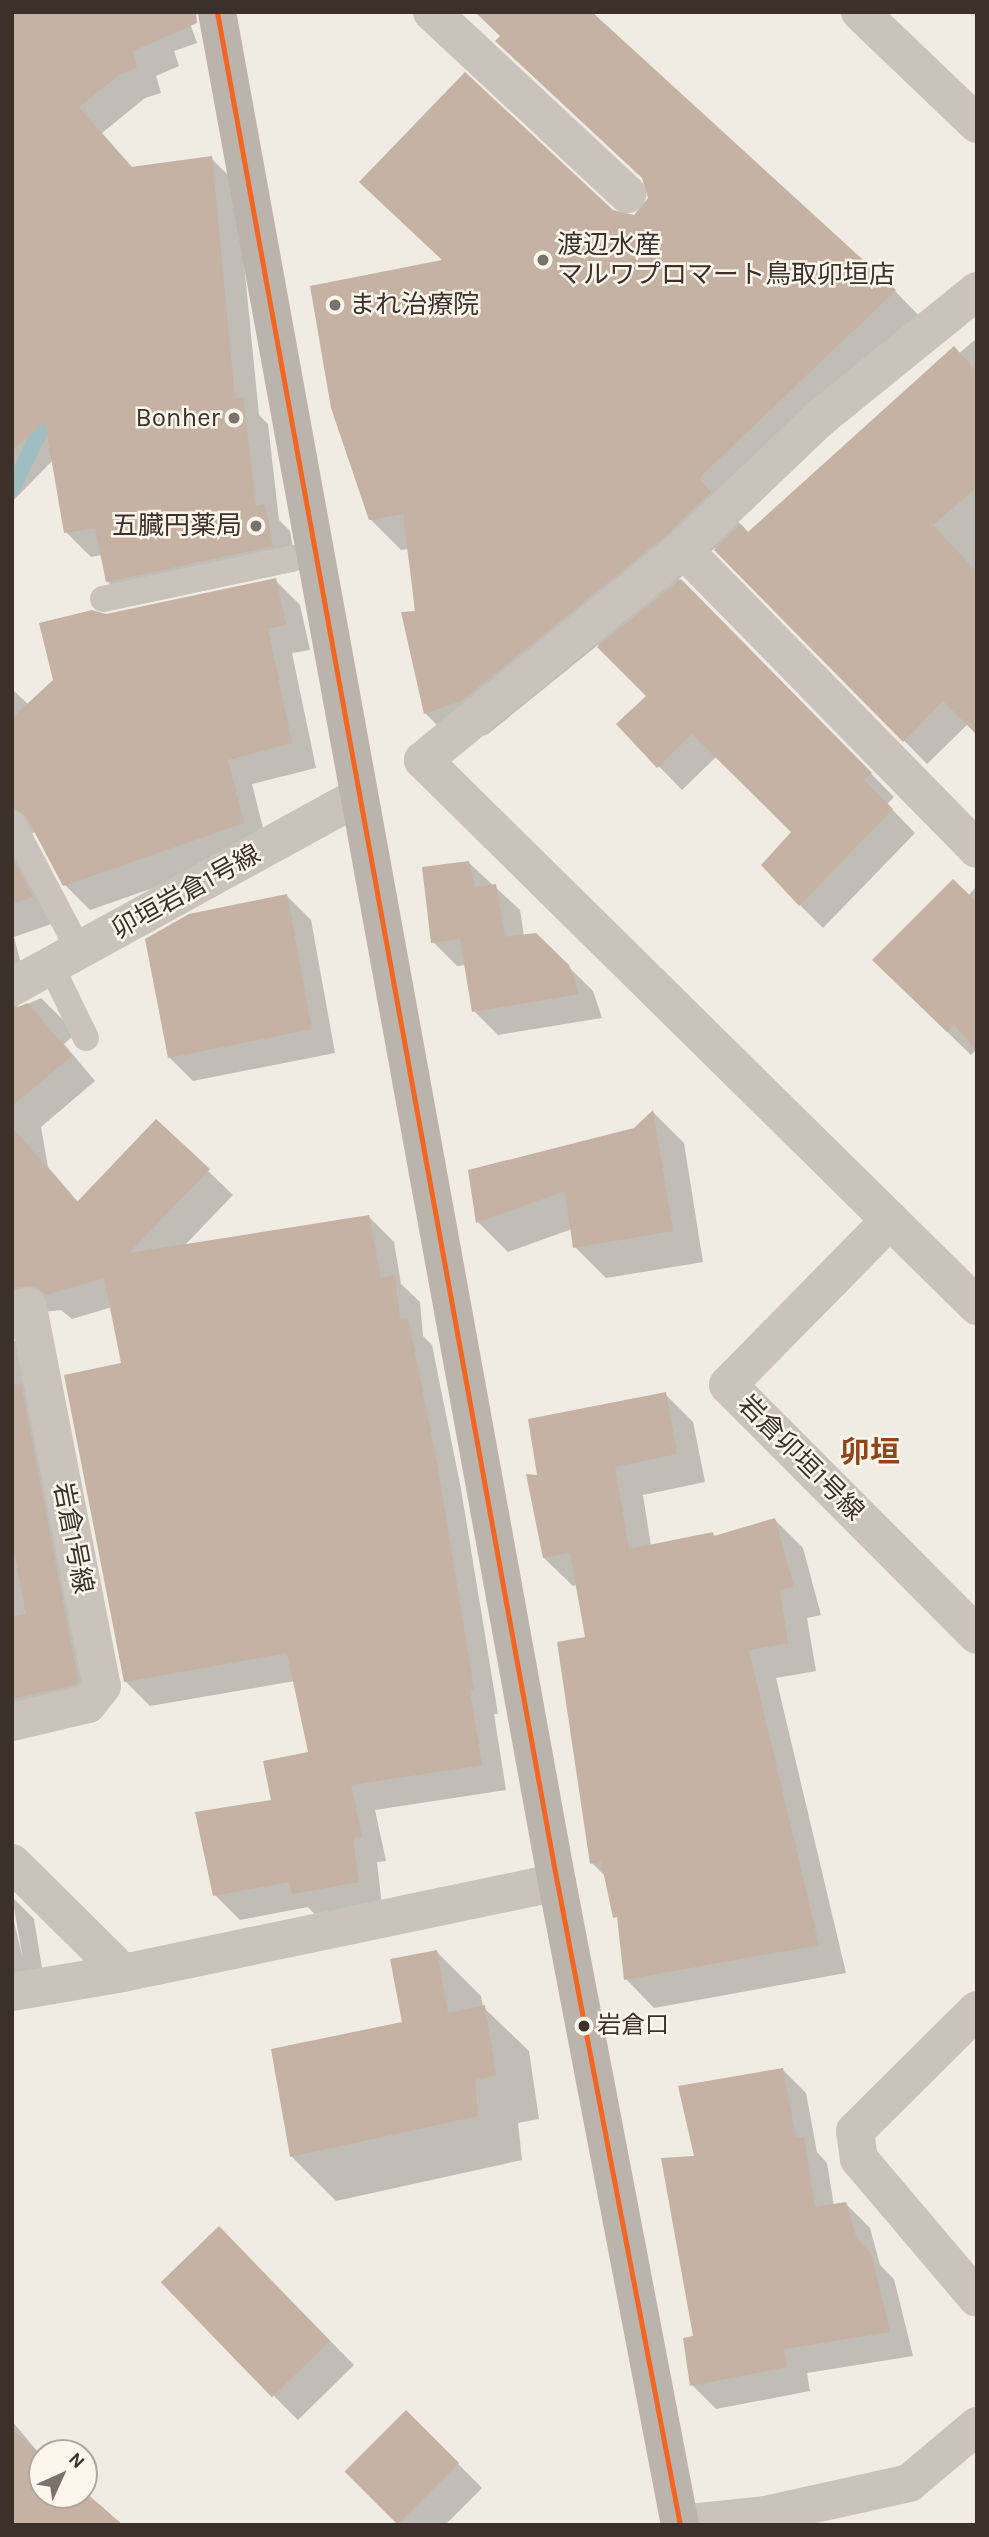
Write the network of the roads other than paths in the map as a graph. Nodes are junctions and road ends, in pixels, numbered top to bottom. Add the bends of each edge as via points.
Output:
1 (217, 12) edge
2 (432, 12) edge
3 (860, 12) edge
4 (977, 124) edge
5 (628, 194) dead end
6 (977, 291) edge
7 (683, 549) junction
8 (317, 553) junction
9 (103, 599) dead end
10 (359, 796) junction
11 (12, 823) edge
12 (977, 849) edge
13 (65, 958) junction
14 (12, 987) edge
15 (86, 1038) dead end
16 (890, 1220) junction
17 (977, 1306) edge
18 (12, 1310) edge
19 (977, 1635) edge
20 (12, 1722) edge
21 (12, 1863) edge
22 (557, 1882) junction
23 (123, 1973) junction
24 (12, 1992) edge
25 (977, 2010) edge
26 (977, 2298) edge
27 (977, 2426) edge
28 (680, 2524) edge

1 - 8 main road
2 - 5 street
3 - 4 street
6 - 7 street via 820,418
7 - 12 street
7 - 16 street via 424,760
8 - 9 lane
8 - 10 main road
10 - 13 street, 卯垣岩倉1号線
10 - 22 main road
11 - 13 lane
13 - 14 street, 卯垣岩倉1号線
13 - 15 lane
16 - 17 street
16 - 19 street, 岩倉卯垣1号線 via 728,1385
18 - 20 street, 岩倉1号線 via 29,1307 102,1686 88,1704
21 - 23 street
22 - 23 street
22 - 28 main road
23 - 24 street
25 - 26 street via 855,2131 859,2159
27 - 28 street via 909,2483 765,2515

